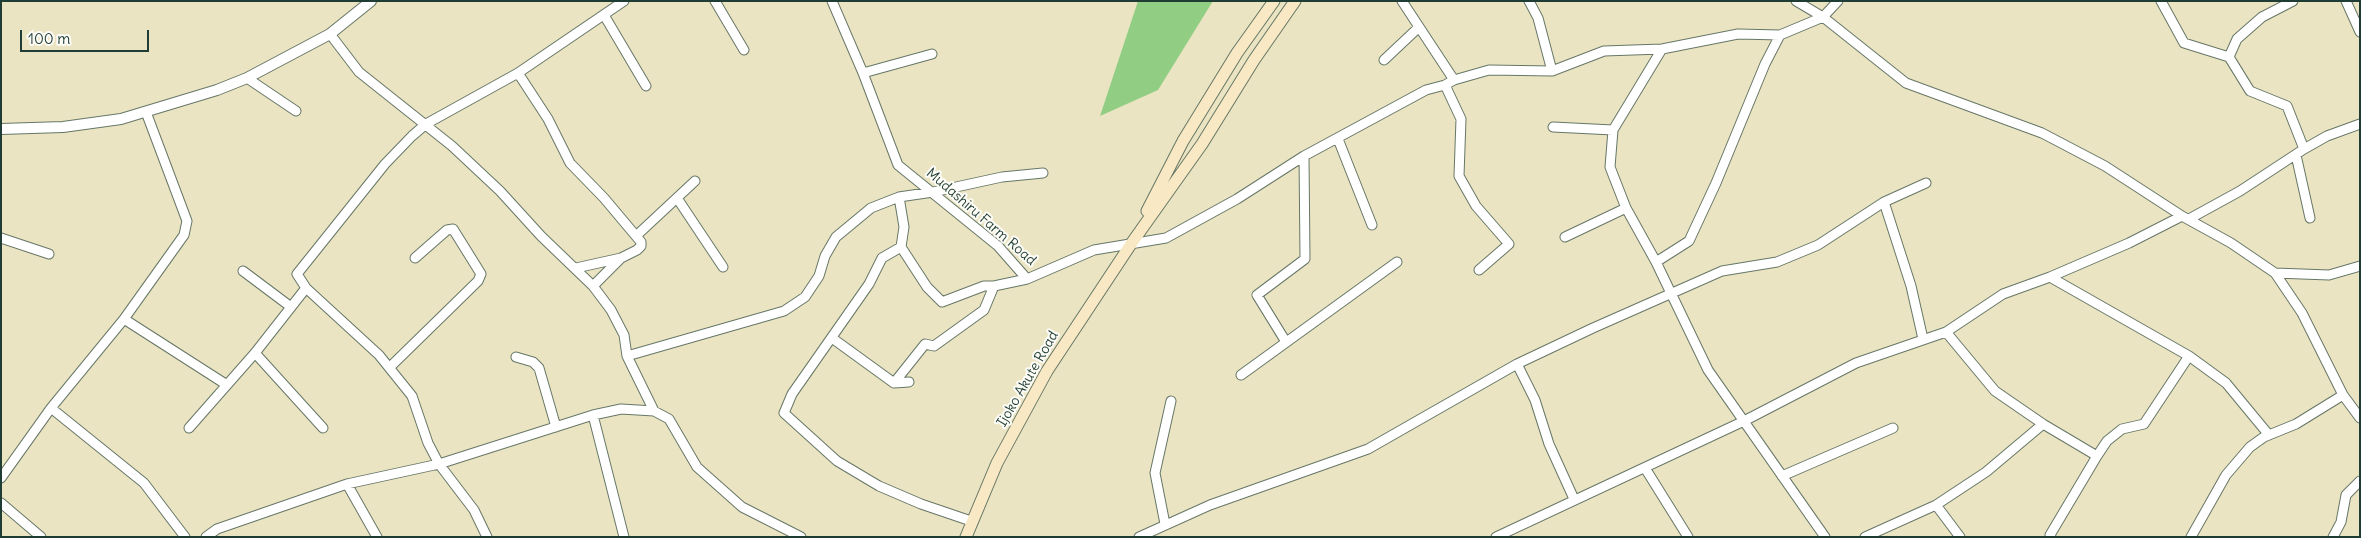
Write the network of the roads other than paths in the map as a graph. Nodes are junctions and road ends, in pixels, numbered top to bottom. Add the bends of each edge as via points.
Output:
1 (371, 1) edge
2 (624, 1) edge
3 (715, 1) edge
4 (832, 1) edge
5 (1274, 1) edge
6 (1295, 1) edge
7 (1402, 1) edge
8 (1529, 1) edge
9 (1796, 1) edge
10 (1838, 1) edge
11 (2161, 1) edge
12 (2293, 1) edge
13 (2346, 1) edge
14 (604, 15) junction
15 (1822, 17) junction
16 (1418, 28) junction
17 (2360, 32) edge
18 (330, 34) junction
19 (1780, 35) junction
20 (1662, 49) junction
21 (744, 50) dead end
22 (932, 54) dead end
23 (2229, 57) junction
24 (1384, 60) dead end
25 (1552, 71) junction
26 (518, 73) junction
27 (863, 73) junction
28 (247, 78) junction
29 (1454, 80) junction
30 (1445, 85) junction
31 (646, 86) dead end
32 (296, 111) dead end
33 (146, 112) junction
34 (426, 124) junction
35 (2360, 124) edge
36 (1553, 127) dead end
37 (1, 129) edge
38 (1613, 130) junction
39 (1338, 139) junction
40 (2304, 149) junction
41 (2296, 155) junction
42 (1304, 156) junction
43 (1043, 173) dead end
44 (695, 181) dead end
45 (1926, 183) dead end
46 (933, 192) junction
47 (899, 197) junction
48 (677, 198) junction
49 (1884, 202) junction
50 (1626, 208) junction
51 (2185, 217) junction
52 (2310, 218) dead end
53 (1372, 224) dead end
54 (636, 236) junction
55 (1, 238) edge
56 (1565, 238) dead end
57 (1131, 244) junction
58 (901, 248) junction
59 (49, 254) dead end
60 (415, 258) dead end
61 (621, 258) junction
62 (1397, 262) dead end
63 (1656, 262) junction
64 (2360, 266) edge
65 (724, 267) dead end
66 (576, 268) junction
67 (1479, 270) dead end
68 (243, 271) dead end
69 (2275, 273) junction
70 (2050, 277) junction
71 (1027, 278) junction
72 (593, 286) junction
73 (994, 286) junction
74 (306, 288) junction
75 (1671, 295) junction
76 (291, 307) junction
77 (124, 319) junction
78 (1946, 332) junction
79 (832, 338) junction
80 (1923, 339) junction
81 (1286, 342) junction
82 (255, 353) junction
83 (627, 356) junction
84 (2189, 356) junction
85 (516, 357) dead end
86 (1517, 364) junction
87 (390, 367) junction
88 (1241, 375) dead end
89 (909, 382) dead end
90 (894, 383) junction
91 (227, 385) junction
92 (2342, 395) junction
93 (1171, 401) dead end
94 (51, 408) junction
95 (654, 410) junction
96 (593, 415) junction
97 (2360, 418) edge
98 (1744, 421) junction
99 (2043, 424) junction
100 (556, 427) junction
101 (189, 428) dead end
102 (323, 428) dead end
103 (1893, 428) dead end
104 (2268, 435) junction
105 (2097, 456) junction
106 (439, 464) junction
107 (1645, 468) junction
108 (1782, 476) junction
109 (1, 478) edge
110 (2360, 481) edge
111 (348, 484) junction
112 (1574, 499) junction
113 (1, 503) edge
114 (1936, 505) junction
115 (971, 521) junction
116 (1165, 524) junction
117 (218, 533) edge
118 (41, 537) edge
119 (185, 537) edge
120 (206, 537) edge
121 (378, 537) edge
122 (487, 537) edge
123 (624, 537) edge
124 (801, 537) edge
125 (966, 537) edge
126 (1139, 537) edge
127 (1496, 537) edge
128 (1688, 537) edge
129 (1825, 537) edge
130 (1866, 537) edge
131 (1960, 537) edge
132 (2051, 537) edge
133 (2192, 537) edge
134 (2333, 537) edge

1 - 18 street
2 - 14 street
3 - 21 street
4 - 27 street, Mudashiru Farm Road
5 - 57 main road, Ijoko Akute Road via 1237,53 1183,141
6 - 57 main road, Ijoko Akute Road via 1202,144
7 - 16 street
8 - 25 street via 1538,18
9 - 15 street
10 - 15 street
11 - 23 street via 2184,43
12 - 23 street via 2262,18 2237,39
13 - 17 street
14 - 26 street
14 - 31 street
15 - 19 street
15 - 51 street via 1906,83 2042,133 2105,166
16 - 24 street
16 - 29 street
18 - 28 street
18 - 34 street via 359,72
19 - 20 street via 1738,34
19 - 63 street via 1689,241
20 - 25 street via 1604,51
20 - 38 street
22 - 27 street
23 - 40 street via 2250,91 2287,106
25 - 29 street, Mudashiru Farm Road via 1489,70
26 - 34 street
26 - 54 street via 548,119 570,163
27 - 46 street, Mudashiru Farm Road via 898,165
28 - 32 street
28 - 33 street
29 - 30 street, Mudashiru Farm Road
30 - 39 street, Mudashiru Farm Road via 1426,90
30 - 67 street via 1460,119 1459,176 1476,206 1509,244
33 - 37 street via 63,127
33 - 77 street via 187,221 184,235
34 - 66 street via 500,191
34 - 74 street via 385,164 296,274
35 - 40 street
36 - 38 street
38 - 50 street via 1610,167
39 - 42 street, Mudashiru Farm Road
39 - 53 street
40 - 41 street
41 - 51 street via 2240,191
41 - 52 street
42 - 57 street, Mudashiru Farm Road via 1237,199 1166,238
42 - 81 street via 1305,259 1257,295
43 - 46 street via 1002,177
44 - 48 street
45 - 49 street
46 - 47 street
46 - 71 street, Mudashiru Farm Road via 998,246
47 - 58 street via 904,227
47 - 83 street via 871,208 836,237 819,276 805,297 784,311
48 - 54 street
48 - 65 street
49 - 75 street via 1818,245 1777,262 1722,272
49 - 80 street via 1911,286
50 - 56 street
50 - 63 street
51 - 69 street via 2232,243
51 - 70 street
54 - 61 street via 641,246
55 - 59 street
57 - 71 street, Mudashiru Farm Road via 1094,250
57 - 115 main road, Ijoko Akute Road via 1047,371 997,463
58 - 73 street via 927,287 942,302 984,286
58 - 79 street via 882,258 869,284
60 - 87 street via 447,230 453,229 481,274 478,281
61 - 66 street
61 - 72 street
62 - 81 street
63 - 75 street
64 - 69 street via 2328,275
66 - 72 street
68 - 76 street
69 - 92 street via 2302,313
70 - 78 street via 2003,294
70 - 84 street
71 - 73 street
72 - 83 street via 624,335
73 - 90 street via 984,310 934,346 925,344
74 - 76 street
74 - 87 street
75 - 86 street
75 - 98 street via 1708,370
76 - 82 street
77 - 91 street
77 - 94 street
78 - 80 street
78 - 99 street via 1995,391
79 - 90 street
79 - 115 street via 792,394 784,413 837,461 879,486
80 - 98 street via 1856,363
81 - 88 street
82 - 91 street
82 - 102 street
83 - 95 street
84 - 104 street via 2226,383
84 - 105 street via 2144,424 2122,429 2107,441
85 - 100 street via 533,362 539,368
86 - 112 street via 1535,400 1549,444
86 - 116 street via 1368,449 1289,475
87 - 106 street via 412,396
89 - 90 street
91 - 101 street
92 - 97 street
92 - 104 street via 2296,424
93 - 116 street via 1155,473
94 - 109 street
94 - 119 street via 144,484
95 - 96 street via 621,409
95 - 124 street via 669,419 697,467 742,507
96 - 100 street
96 - 123 street
98 - 107 street
98 - 108 street
99 - 105 street
99 - 114 street via 1986,472
100 - 106 street
103 - 108 street
104 - 133 street via 2250,447 2226,474
105 - 132 street
106 - 111 street
106 - 122 street via 474,510
107 - 112 street
107 - 128 street
108 - 129 street
110 - 134 street via 2346,495 2338,530
111 - 117 street
111 - 121 street
112 - 127 street
113 - 118 street
114 - 130 street
114 - 131 street
115 - 125 main road, Ijoko Akute Road
116 - 126 street
117 - 120 street

